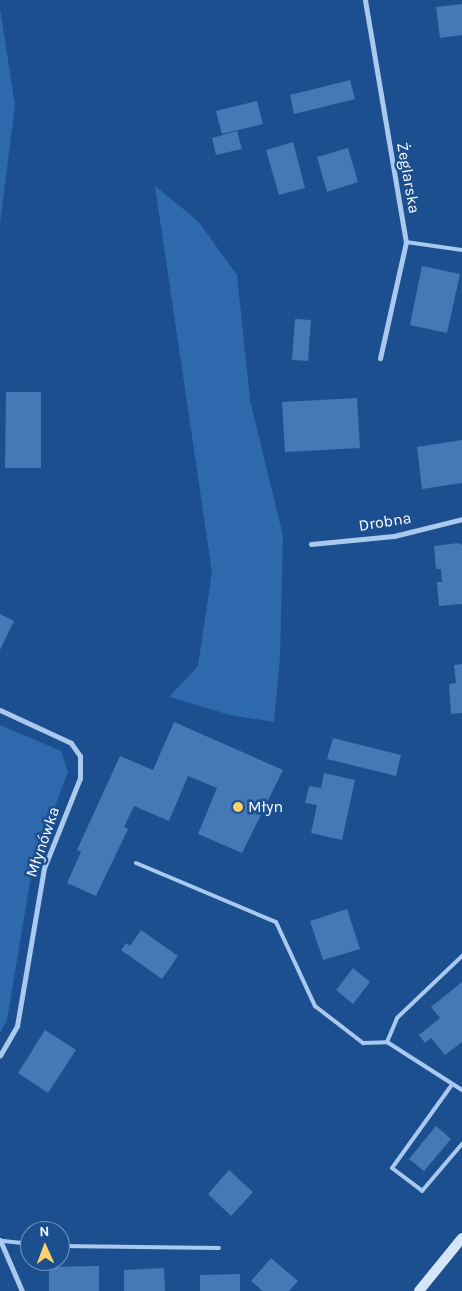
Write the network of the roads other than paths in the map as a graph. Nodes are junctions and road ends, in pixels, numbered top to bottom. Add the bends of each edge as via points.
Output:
1 (365, 0) edge
2 (406, 242) junction
3 (462, 250) edge
4 (380, 358) dead end
5 (462, 519) edge
6 (311, 544) dead end
7 (0, 710) edge
8 (136, 862) dead end
9 (462, 956) edge
10 (387, 1042) junction
11 (0, 1055) edge
12 (451, 1086) junction
13 (462, 1090) edge
14 (462, 1144) edge
15 (462, 1238) edge
16 (1, 1241) edge
17 (20, 1243) edge
18 (70, 1246) edge
19 (219, 1248) dead end
20 (22, 1291) edge
21 (419, 1291) edge

1 - 2 street, Żeglarska
2 - 3 lane
2 - 4 street, Żeglarska
5 - 6 street, Drobna via 394,536
7 - 11 street, Młynówka via 71,743 80,756 80,778 44,868 17,1026
8 - 10 lane via 276,922 316,1006 364,1043
9 - 10 lane via 397,1018
10 - 12 lane
12 - 13 lane
12 - 14 lane via 392,1168 422,1191
15 - 21 street
16 - 17 lane
16 - 20 street
18 - 19 lane

